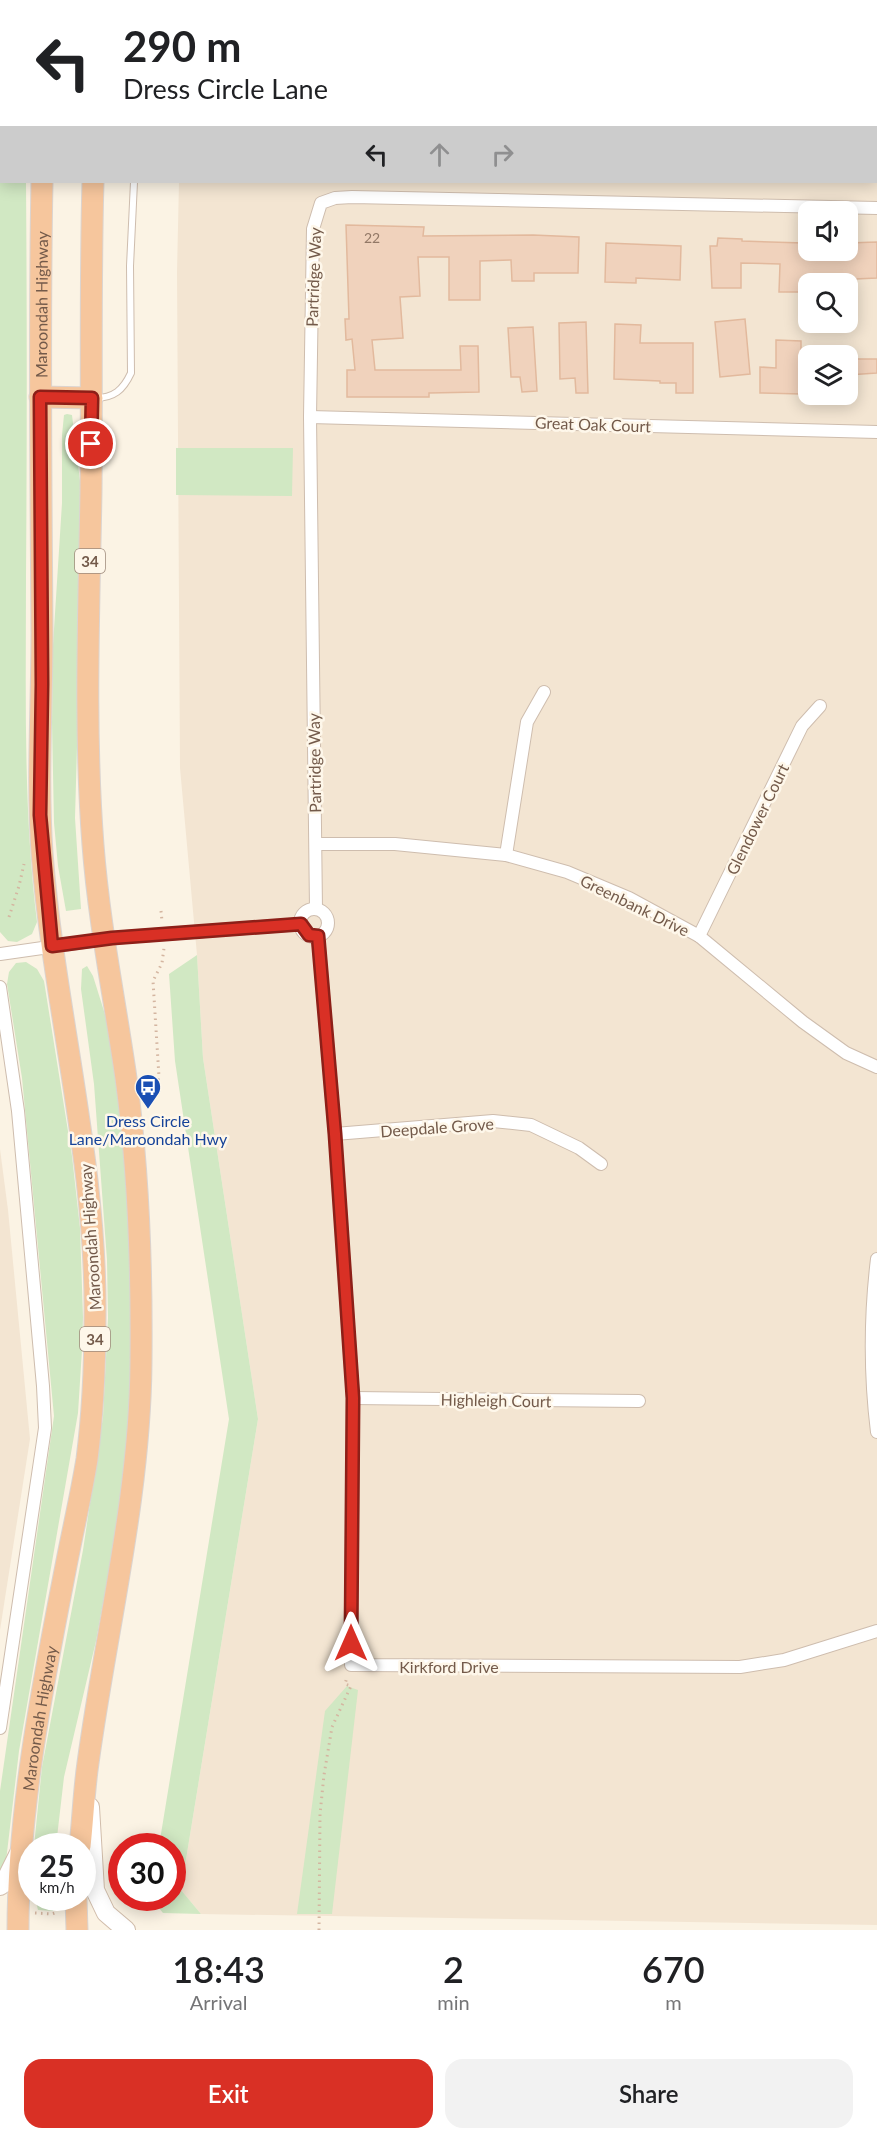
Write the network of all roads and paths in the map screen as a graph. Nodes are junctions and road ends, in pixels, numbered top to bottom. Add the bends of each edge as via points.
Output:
1 (42, 183) edge
2 (93, 183) edge
3 (134, 183) edge
4 (877, 208) edge
5 (40, 397) junction
6 (92, 398) junction
7 (310, 417) junction
8 (877, 432) edge
9 (544, 692) dead end
10 (820, 706) dead end
11 (316, 844) junction
12 (24, 854) dead end
13 (506, 855) junction
14 (316, 909) junction
15 (161, 911) dead end
16 (9, 917) dead end
17 (301, 924) junction
18 (164, 935) junction
19 (318, 936) junction
20 (699, 936) junction
21 (104, 939) junction
22 (52, 946) junction
23 (0, 954) edge
24 (0, 987) edge
25 (877, 1067) edge
26 (148, 1110) dead end
27 (335, 1134) junction
28 (601, 1164) dead end
29 (877, 1259) edge
30 (353, 1398) junction
31 (639, 1401) dead end
32 (877, 1432) edge
33 (877, 1631) edge
34 (5, 1660) edge
35 (351, 1665) junction
36 (0, 1728) edge
37 (87, 1767) junction
38 (23, 1833) edge
39 (81, 1833) edge
40 (18, 1855) edge
41 (0, 1886) edge
42 (19, 1911) edge
43 (76, 1911) edge
44 (18, 1930) edge
45 (77, 1930) edge
46 (126, 1930) edge
47 (319, 1930) edge

1 - 5 highway, Maroondah Highway / 34
2 - 6 highway, 34
3 - 6 lane via 131,373 119,392 107,398
4 - 7 street, Partridge Way via 334,198 321,203 313,229
5 - 6 highway
5 - 22 highway, Maroondah Highway / 34 via 40,815
6 - 21 highway, 34 via 89,754
7 - 8 street, Great Oak Court
7 - 11 street, Partridge Way
9 - 13 street via 527,722
10 - 20 street, Glendower Court via 802,726
11 - 13 street, Greenbank Drive via 395,844
11 - 14 street, Partridge Way
12 - 16 path
13 - 20 street, Greenbank Drive via 567,872 629,898
14 - 17 street via 304,913
14 - 19 street via 324,912 328,920 327,928
15 - 18 path
17 - 18 street
17 - 19 street via 309,935
18 - 21 street
18 - 26 path via 164,955 153,983 159,1077
19 - 27 street
20 - 25 street, Greenbank Drive via 803,1022 846,1053
21 - 22 street
21 - 37 highway, 34 via 136,1171 141,1247 141,1367 128,1517
22 - 23 street
22 - 38 highway, Maroondah Highway / 34 via 88,1181 96,1312 87,1458 36,1730
24 - 34 street via 18,1111 45,1428
27 - 28 street, Deepdale Grove via 493,1121 531,1125 579,1148
27 - 30 street
29 - 32 street via 872,1331
30 - 31 street, Highleigh Court
30 - 35 street
33 - 35 street, Kirkford Drive via 784,1660 740,1667
34 - 36 street
35 - 47 path via 345,1684 351,1686 332,1727 324,1775
37 - 39 highway, 34
37 - 46 main road via 96,1890 106,1913
40 - 41 main road
42 - 44 highway, Maroondah Highway / 34
43 - 45 highway

